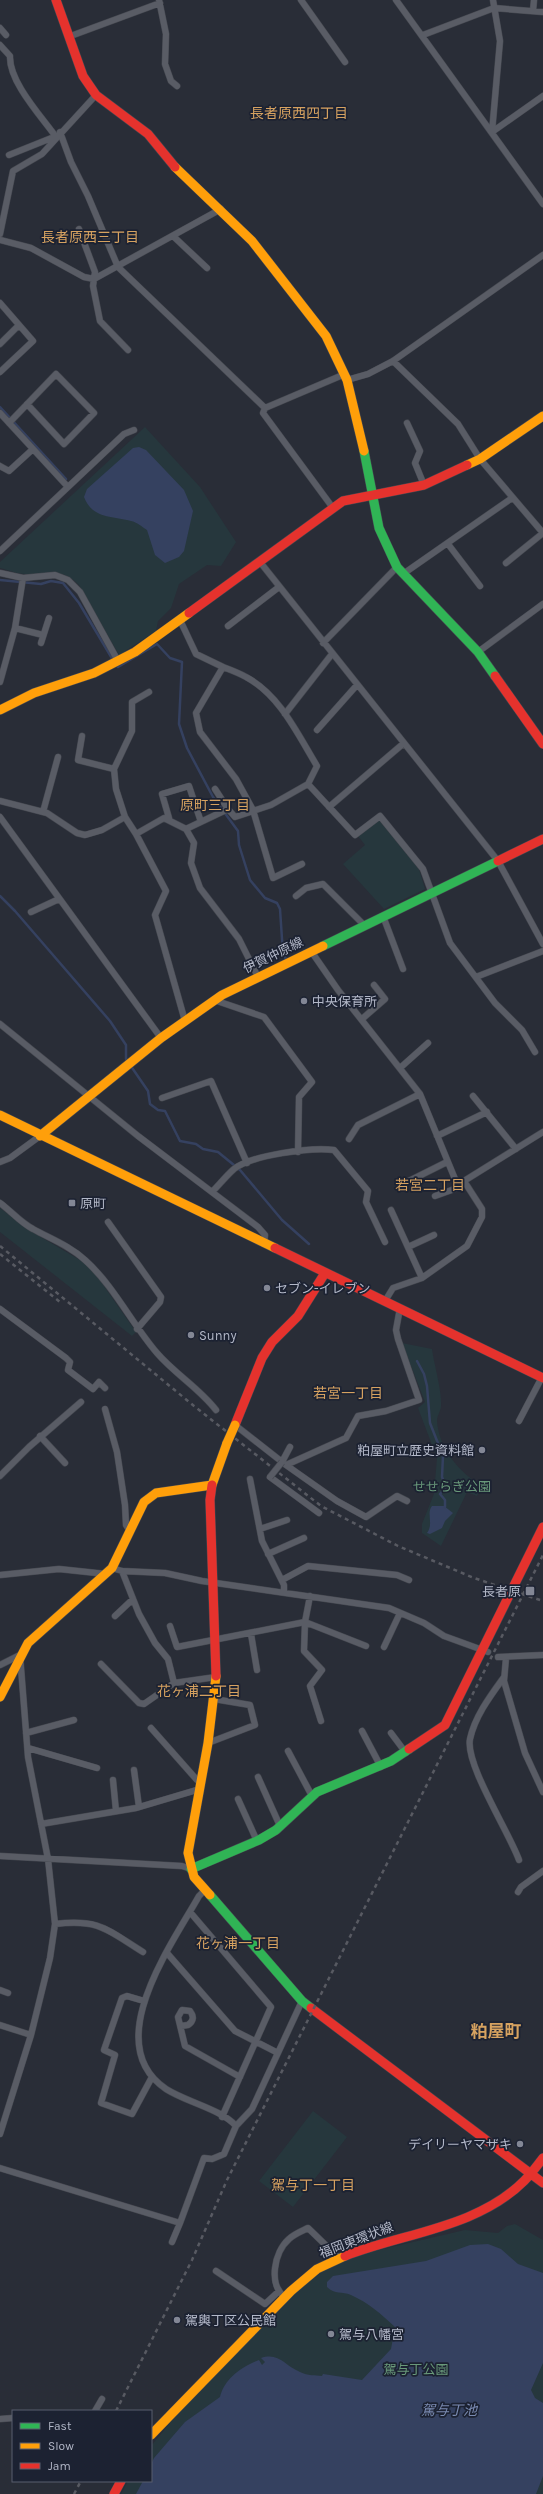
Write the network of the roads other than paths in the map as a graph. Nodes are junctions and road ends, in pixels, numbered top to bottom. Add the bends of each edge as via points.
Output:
1 (56, 0) edge
2 (301, 0) edge
3 (396, 0) edge
4 (493, 0) edge
5 (534, 0) edge
6 (160, 2) edge
7 (494, 8) junction
8 (533, 11) junction
9 (543, 12) edge
10 (0, 28) edge
11 (6, 35) dead end
12 (424, 35) junction
13 (68, 37) junction
14 (0, 45) edge
15 (345, 62) dead end
16 (177, 86) dead end
17 (96, 95) junction
18 (543, 96) edge
19 (492, 132) junction
20 (58, 134) junction
21 (9, 155) dead end
22 (543, 204) edge
23 (221, 209) junction
24 (79, 229) dead end
25 (0, 234) edge
26 (173, 236) junction
27 (0, 240) edge
28 (543, 255) edge
29 (118, 267) junction
30 (207, 268) dead end
31 (94, 279) junction
32 (0, 303) edge
33 (19, 325) junction
34 (0, 344) edge
35 (128, 350) dead end
36 (393, 360) junction
37 (0, 372) edge
38 (346, 377) junction
39 (27, 404) junction
40 (264, 408) junction
41 (0, 412) edge
42 (543, 416) edge
43 (9, 422) junction
44 (406, 423) dead end
45 (134, 430) dead end
46 (33, 449) junction
47 (480, 459) junction
48 (0, 466) edge
49 (424, 485) junction
50 (68, 486) junction
51 (374, 495) junction
52 (512, 498) junction
53 (333, 508) junction
54 (543, 533) edge
55 (448, 544) junction
56 (0, 551) edge
57 (260, 562) junction
58 (506, 563) dead end
59 (400, 570) junction
60 (0, 573) edge
61 (23, 578) junction
62 (480, 586) dead end
63 (279, 587) junction
64 (543, 604) edge
65 (49, 618) dead end
66 (180, 620) junction
67 (228, 626) dead end
68 (15, 628) junction
69 (43, 635) junction
70 (41, 643) dead end
71 (323, 643) junction
72 (478, 652) junction
73 (332, 654) junction
74 (118, 661) junction
75 (223, 667) junction
76 (0, 682) edge
77 (357, 685) junction
78 (149, 692) dead end
79 (0, 710) edge
80 (285, 714) junction
81 (316, 730) dead end
82 (540, 734) edge
83 (82, 736) dead end
84 (404, 743) junction
85 (543, 744) edge
86 (58, 757) dead end
87 (114, 769) junction
88 (308, 784) junction
89 (215, 789) dead end
90 (0, 801) edge
91 (329, 806) junction
92 (228, 810) junction
93 (253, 810) junction
94 (43, 812) junction
95 (0, 817) edge
96 (125, 817) junction
97 (169, 818) junction
98 (201, 822) junction
99 (186, 829) junction
100 (136, 834) junction
101 (543, 839) edge
102 (498, 861) junction
103 (302, 864) dead end
104 (430, 892) junction
105 (296, 896) dead end
106 (59, 898) junction
107 (32, 912) dead end
108 (383, 916) junction
109 (364, 925) junction
110 (543, 944) edge
111 (311, 951) junction
112 (543, 951) edge
113 (403, 969) dead end
114 (258, 977) junction
115 (476, 977) junction
116 (374, 985) dead end
117 (214, 1000) junction
118 (362, 1019) junction
119 (185, 1021) junction
120 (0, 1024) edge
121 (161, 1038) junction
122 (428, 1043) dead end
123 (535, 1052) dead end
124 (400, 1068) junction
125 (420, 1094) junction
126 (88, 1096) junction
127 (474, 1096) dead end
128 (162, 1098) dead end
129 (487, 1112) junction
130 (0, 1115) edge
131 (543, 1132) edge
132 (40, 1136) junction
133 (437, 1136) junction
134 (349, 1138) dead end
135 (516, 1149) junction
136 (298, 1152) junction
137 (0, 1162) edge
138 (447, 1162) junction
139 (247, 1163) junction
140 (407, 1182) dead end
141 (464, 1182) junction
142 (212, 1192) junction
143 (435, 1196) dead end
144 (0, 1203) edge
145 (391, 1210) dead end
146 (108, 1222) dead end
147 (434, 1235) dead end
148 (385, 1242) dead end
149 (264, 1244) junction
150 (408, 1247) junction
151 (325, 1273) junction
152 (422, 1278) junction
153 (385, 1301) junction
154 (400, 1308) junction
155 (0, 1309) edge
156 (137, 1329) junction
157 (542, 1377) edge
158 (105, 1388) dead end
159 (81, 1402) dead end
160 (105, 1409) dead end
161 (216, 1410) dead end
162 (519, 1421) dead end
163 (235, 1425) junction
164 (40, 1436) junction
165 (290, 1447) dead end
166 (65, 1463) dead end
167 (284, 1463) junction
168 (0, 1476) edge
169 (250, 1479) dead end
170 (212, 1485) junction
171 (407, 1501) dead end
172 (319, 1513) dead end
173 (287, 1520) dead end
174 (543, 1526) edge
175 (260, 1529) junction
176 (130, 1531) junction
177 (304, 1538) dead end
178 (268, 1554) junction
179 (109, 1571) junction
180 (122, 1571) junction
181 (0, 1575) edge
182 (282, 1580) junction
183 (410, 1580) dead end
184 (214, 1582) junction
185 (284, 1592) junction
186 (310, 1596) junction
187 (133, 1599) junction
188 (400, 1613) junction
189 (115, 1616) dead end
190 (305, 1622) junction
191 (170, 1626) dead end
192 (251, 1634) junction
193 (216, 1641) junction
194 (366, 1646) dead end
195 (384, 1647) dead end
196 (486, 1651) junction
197 (20, 1655) junction
198 (543, 1656) edge
199 (498, 1657) dead end
200 (506, 1658) junction
201 (101, 1664) dead end
202 (0, 1665) edge
203 (257, 1670) dead end
204 (216, 1677) junction
205 (504, 1677) junction
206 (174, 1684) junction
207 (0, 1697) edge
208 (214, 1699) junction
209 (74, 1720) dead end
210 (321, 1721) dead end
211 (151, 1728) dead end
212 (362, 1731) dead end
213 (26, 1733) junction
214 (392, 1733) dead end
215 (208, 1743) junction
216 (28, 1748) junction
217 (288, 1751) dead end
218 (406, 1753) junction
219 (380, 1767) junction
220 (96, 1768) dead end
221 (134, 1770) dead end
222 (258, 1777) dead end
223 (113, 1780) dead end
224 (201, 1785) junction
225 (543, 1792) edge
226 (312, 1796) junction
227 (238, 1799) dead end
228 (139, 1807) junction
229 (116, 1811) junction
230 (41, 1824) junction
231 (280, 1826) junction
232 (257, 1841) junction
233 (0, 1856) edge
234 (48, 1859) junction
235 (519, 1860) dead end
236 (191, 1869) junction
237 (543, 1871) edge
238 (205, 1890) junction
239 (518, 1892) dead end
240 (190, 1912) junction
241 (55, 1924) junction
242 (143, 1952) dead end
243 (167, 1953) junction
244 (0, 1990) edge
245 (8, 1992) dead end
246 (144, 2001) junction
247 (302, 2001) junction
248 (0, 2025) edge
249 (181, 2026) dead end
250 (30, 2035) junction
251 (255, 2043) junction
252 (278, 2054) junction
253 (152, 2077) junction
254 (240, 2077) junction
255 (222, 2117) junction
256 (236, 2126) junction
257 (0, 2134) edge
258 (543, 2158) edge
259 (0, 2168) edge
260 (533, 2174) junction
261 (543, 2183) edge
262 (180, 2223) junction
263 (172, 2242) dead end
264 (340, 2259) junction
265 (216, 2271) dead end
266 (281, 2294) junction
267 (102, 2399) dead end
268 (96, 2410) edge
269 (12, 2418) edge
270 (0, 2419) edge
271 (152, 2434) edge
272 (120, 2482) edge
273 (114, 2494) edge

1 - 13 street
2 - 15 street
3 - 12 street
4 - 7 street
5 - 8 street
6 - 13 street
6 - 16 street via 166,34 165,64 171,81
7 - 8 street
7 - 12 street
7 - 19 street via 500,41
8 - 9 street
10 - 11 street
12 - 19 street
13 - 17 street via 83,76
14 - 20 street via 10,56 16,80
17 - 20 street
17 - 23 street via 148,134 178,172
18 - 19 street
19 - 22 street
20 - 21 street
20 - 25 street via 42,154 13,172
20 - 29 street
23 - 26 street
23 - 38 street via 252,241 326,336
24 - 31 street via 95,272
26 - 29 street
26 - 30 street
27 - 31 street via 31,248 84,277
28 - 36 street
29 - 31 street
29 - 40 street
31 - 35 street via 100,321
32 - 33 street
33 - 34 street
33 - 37 street via 33,341
36 - 38 street via 368,374
36 - 47 street via 458,424
38 - 40 street
38 - 51 street
39 - 39 street via 56,374 94,413 64,444
39 - 43 street
40 - 53 street via 263,413
41 - 43 street
42 - 47 street
43 - 46 street
44 - 49 street via 420,451 415,463
45 - 50 street via 124,434
46 - 48 street via 9,471
46 - 50 street
47 - 49 street
47 - 52 street
49 - 51 street
50 - 56 street
51 - 53 street via 353,498
51 - 59 street via 379,528
52 - 54 street
52 - 55 street
53 - 57 street
54 - 58 street
55 - 59 street
55 - 62 street
57 - 63 street
57 - 66 street
59 - 71 street
59 - 72 street
60 - 61 street
61 - 68 street
61 - 74 street via 55,575 75,585
63 - 67 street
63 - 71 street
64 - 72 street
65 - 69 street
66 - 74 street
66 - 75 street via 196,654
68 - 69 street
68 - 76 street
69 - 70 street
71 - 73 street
72 - 82 street
73 - 77 street
73 - 80 street
74 - 79 street via 94,673 34,693
75 - 80 street via 246,676 268,693
75 - 93 street via 196,713 196,721 200,732 236,779
77 - 81 street
77 - 84 street
78 - 87 street via 132,702 132,731
80 - 88 street via 317,766
82 - 85 street
83 - 87 street via 78,760
84 - 91 street
84 - 102 street
86 - 94 street
87 - 96 street via 116,789
88 - 91 street
88 - 93 street via 271,805
89 - 92 street
90 - 94 street
91 - 104 street via 356,835 380,816 423,868
92 - 93 street via 235,817
92 - 98 street
93 - 103 street via 274,878
94 - 96 street via 77,833 86,835 102,830
95 - 106 street
96 - 100 street
97 - 98 street via 162,794 189,786
97 - 99 street
97 - 100 street via 164,818
98 - 99 street
99 - 114 street via 194,843 191,863 200,888 239,939
100 - 119 street via 166,891 155,915
101 - 102 street, 伊賀仲原線
102 - 104 street, 伊賀仲原線
102 - 110 street
104 - 108 street, 伊賀仲原線
104 - 115 street via 450,943
105 - 109 street via 306,888 323,884
106 - 107 street
106 - 121 street
108 - 109 street, 伊賀仲原線
108 - 113 street
109 - 111 street, 伊賀仲原線
111 - 114 street, 伊賀仲原線
111 - 118 street
112 - 115 street
114 - 117 street, 伊賀仲原線
115 - 123 street via 495,1003 522,1030
116 - 118 street via 385,999
117 - 119 street, 伊賀仲原線
117 - 136 street via 264,1017 312,1082 298,1097
118 - 124 street
119 - 121 street, 伊賀仲原線
120 - 126 street
121 - 126 street, 伊賀仲原線
122 - 124 street
124 - 125 street
125 - 133 street
125 - 134 street via 358,1125
126 - 132 street, 伊賀仲原線
126 - 142 street
127 - 129 street
128 - 139 street via 211,1081
129 - 133 street
129 - 135 street
130 - 132 street
131 - 135 street
132 - 137 street via 10,1158
132 - 149 street
133 - 138 street
135 - 141 street
136 - 139 street
136 - 148 street via 334,1150 368,1191 366,1202
138 - 140 street
138 - 141 street via 454,1179
139 - 142 street via 234,1169
141 - 143 street via 460,1187
141 - 152 street via 482,1209 482,1217 467,1246
142 - 149 street via 258,1227 264,1235
144 - 156 street via 31,1228 64,1244 84,1259 102,1278
145 - 150 street
146 - 156 street via 161,1297 160,1302
147 - 150 street
149 - 151 street
150 - 152 street
151 - 153 street
151 - 163 street via 298,1316 272,1342 262,1358
152 - 153 street via 393,1288
153 - 154 street
154 - 157 street
154 - 167 street via 396,1330 419,1400 386,1411 358,1416 346,1438
155 - 158 street via 66,1358 70,1362 68,1370 87,1385 93,1389 99,1382
156 - 161 street via 180,1377 204,1395
157 - 162 street
159 - 164 street
160 - 176 street via 117,1452 126,1525
163 - 167 street
163 - 170 street, bridge
164 - 166 street
164 - 168 street
165 - 167 street
167 - 171 street via 337,1501 366,1517 397,1496
167 - 172 street, bridge via 270,1477
169 - 175 street
170 - 176 street via 156,1493 140,1507
170 - 184 street via 210,1500
173 - 175 street
174 - 196 street
175 - 178 street
176 - 179 street
177 - 178 street
178 - 182 street
179 - 180 street
179 - 181 street via 60,1570
179 - 197 street via 28,1643
180 - 184 street via 165,1572
180 - 187 street
182 - 183 street via 308,1566 397,1575
182 - 185 street
184 - 185 street
184 - 193 street
185 - 186 street
186 - 188 street via 373,1604
186 - 190 street
187 - 189 street
187 - 206 street via 155,1643 168,1659
188 - 195 street
188 - 196 street via 424,1623 444,1636
190 - 192 street
190 - 194 street
190 - 210 street via 304,1651 322,1670 310,1686
191 - 193 street via 177,1647
192 - 193 street
192 - 203 street
193 - 204 street
196 - 218 street via 445,1725
197 - 202 street
197 - 207 street
197 - 213 street
198 - 200 street
199 - 200 street
200 - 205 street
201 - 206 street via 139,1703 144,1704
204 - 206 street
204 - 208 street
205 - 225 street via 525,1753
205 - 235 street via 476,1723 470,1740 478,1778 511,1839
208 - 215 street
208 - 215 street via 250,1705 255,1725
209 - 213 street
211 - 224 street
212 - 219 street
213 - 216 street
214 - 218 street
215 - 224 street
216 - 220 street
216 - 230 street
217 - 226 street
218 - 219 street
219 - 226 street
221 - 228 street
222 - 231 street
223 - 229 street
224 - 228 street
224 - 236 street via 188,1853
226 - 231 street
227 - 232 street
228 - 229 street
229 - 230 street
230 - 234 street
231 - 232 street
232 - 236 street
233 - 234 street
234 - 236 street via 182,1866
234 - 241 street
236 - 238 street
237 - 239 street
238 - 240 street
238 - 247 street
240 - 243 street
240 - 251 street via 271,2007
241 - 242 street via 98,1924
241 - 250 street via 50,1958
243 - 246 street via 150,1982
243 - 251 street via 225,2021 235,2031
244 - 245 street
246 - 253 street via 140,2046 144,2063
246 - 253 street via 127,1996 122,1998 104,2050 115,2055 101,2103 132,2114
247 - 252 street
247 - 260 street
248 - 250 street
249 - 254 street via 181,2039 187,2049
250 - 257 street
251 - 252 street
251 - 254 street
252 - 256 street via 252,2109
253 - 255 street via 167,2090
254 - 255 street
255 - 256 street
256 - 262 street via 224,2154 212,2159 204,2158
258 - 260 street, 福岡東環状線
259 - 262 street
260 - 261 street
260 - 264 street, 福岡東環状線 via 512,2193 471,2216 399,2237
262 - 263 street
264 - 266 street, 福岡東環状線 via 311,2273
264 - 266 street via 308,2228 288,2239 276,2260 274,2282
265 - 266 street via 265,2304
266 - 271 street, 福岡東環状線
267 - 268 street
269 - 270 street
272 - 273 street

